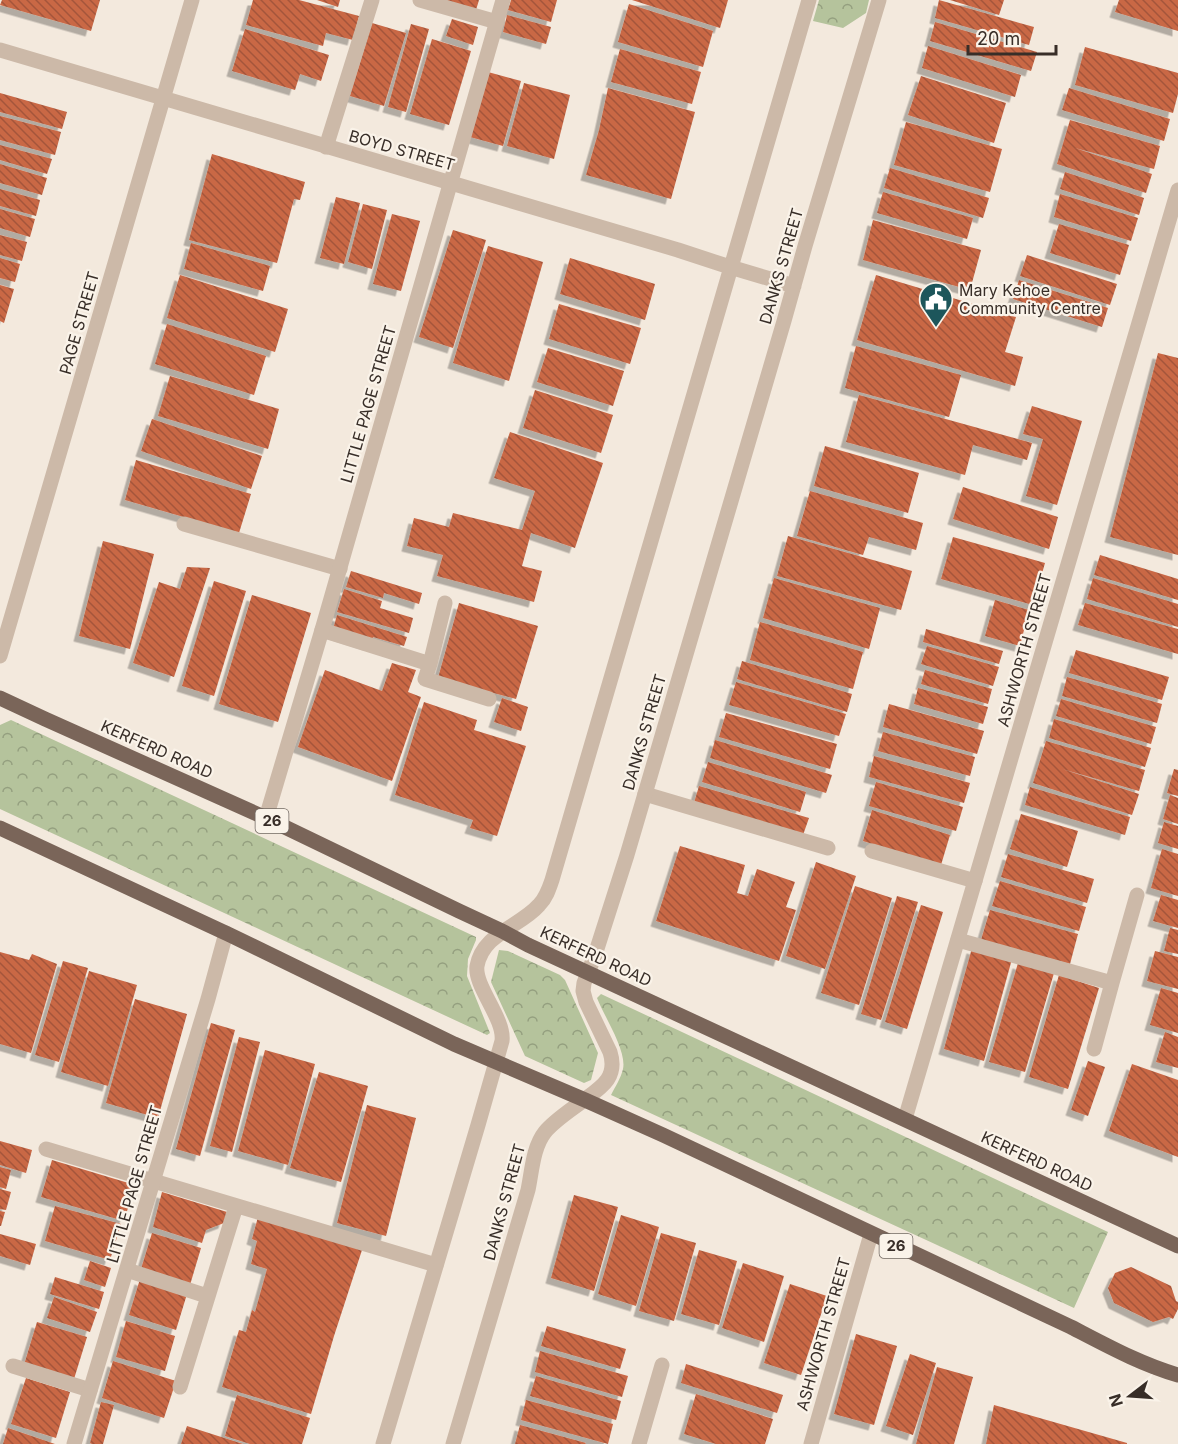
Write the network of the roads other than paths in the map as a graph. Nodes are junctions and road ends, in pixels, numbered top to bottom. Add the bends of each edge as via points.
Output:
1 (192, 0) edge
2 (372, 0) edge
3 (420, 0) edge
4 (503, 0) edge
5 (809, 0) edge
6 (879, 0) edge
7 (497, 22) junction
8 (0, 50) edge
9 (163, 99) junction
10 (326, 147) junction
11 (451, 183) junction
12 (1178, 190) edge
13 (730, 267) junction
14 (794, 286) junction
15 (184, 524) dead end
16 (340, 568) junction
17 (445, 603) dead end
18 (322, 630) junction
19 (0, 656) edge
20 (430, 664) junction
21 (0, 698) edge
22 (489, 699) dead end
23 (645, 794) junction
24 (266, 818) junction
25 (0, 828) edge
26 (828, 848) dead end
27 (872, 851) dead end
28 (975, 881) junction
29 (1137, 895) dead end
30 (502, 931) junction
31 (226, 933) junction
32 (958, 940) junction
33 (588, 971) junction
34 (1112, 983) junction
35 (1094, 1049) dead end
36 (497, 1061) junction
37 (585, 1100) junction
38 (905, 1119) junction
39 (46, 1149) dead end
40 (153, 1182) junction
41 (236, 1206) junction
42 (871, 1234) junction
43 (1178, 1246) edge
44 (436, 1265) junction
45 (127, 1270) junction
46 (207, 1296) junction
47 (662, 1365) dead end
48 (14, 1366) dead end
49 (1178, 1375) edge
50 (180, 1387) dead end
51 (90, 1390) junction
52 (74, 1444) edge
53 (383, 1444) edge
54 (453, 1444) edge
55 (639, 1444) edge
56 (811, 1444) edge

1 - 9 street, PAGE STREET
2 - 10 street
3 - 7 street
4 - 7 street, LITTLE PAGE STREET
5 - 13 street
6 - 14 street, DANKS STREET
7 - 11 street, LITTLE PAGE STREET
8 - 9 street, BOYD STREET
9 - 10 street, BOYD STREET
9 - 19 street, PAGE STREET
10 - 11 street, BOYD STREET
11 - 13 street, BOYD STREET
11 - 16 street, LITTLE PAGE STREET
12 - 28 street, ASHWORTH STREET
13 - 14 street, BOYD STREET
13 - 30 street via 552,880 541,904
14 - 23 street, DANKS STREET
15 - 16 street
16 - 18 street, LITTLE PAGE STREET
17 - 20 street
18 - 20 street
18 - 24 street, LITTLE PAGE STREET
20 - 22 street via 426,680
21 - 24 main road, KERFERD ROAD / 26
23 - 26 street
23 - 33 street, DANKS STREET
24 - 30 main road, KERFERD ROAD / 26
25 - 31 main road, 26
27 - 28 street
28 - 32 street, ASHWORTH STREET
29 - 34 street
30 - 33 main road, KERFERD ROAD / 26
30 - 36 street via 486,946 477,970 502,1033
31 - 36 main road, 26
31 - 40 street, LITTLE PAGE STREET
32 - 34 street
32 - 38 street, ASHWORTH STREET
33 - 37 street, DANKS STREET via 584,994 612,1064 605,1084
33 - 38 main road, KERFERD ROAD / 26
34 - 35 street
36 - 37 main road, 26
36 - 44 street
37 - 42 main road, 26
37 - 54 street, DANKS STREET via 554,1123 537,1148
38 - 43 main road, KERFERD ROAD / 26
39 - 40 street
40 - 41 street
40 - 45 street, LITTLE PAGE STREET
41 - 44 street
41 - 46 street
42 - 49 main road, 26 via 1130,1357
42 - 56 street, ASHWORTH STREET
44 - 53 street
45 - 46 street
45 - 51 street, LITTLE PAGE STREET
46 - 50 street
47 - 55 street
48 - 51 street
51 - 52 street, LITTLE PAGE STREET

